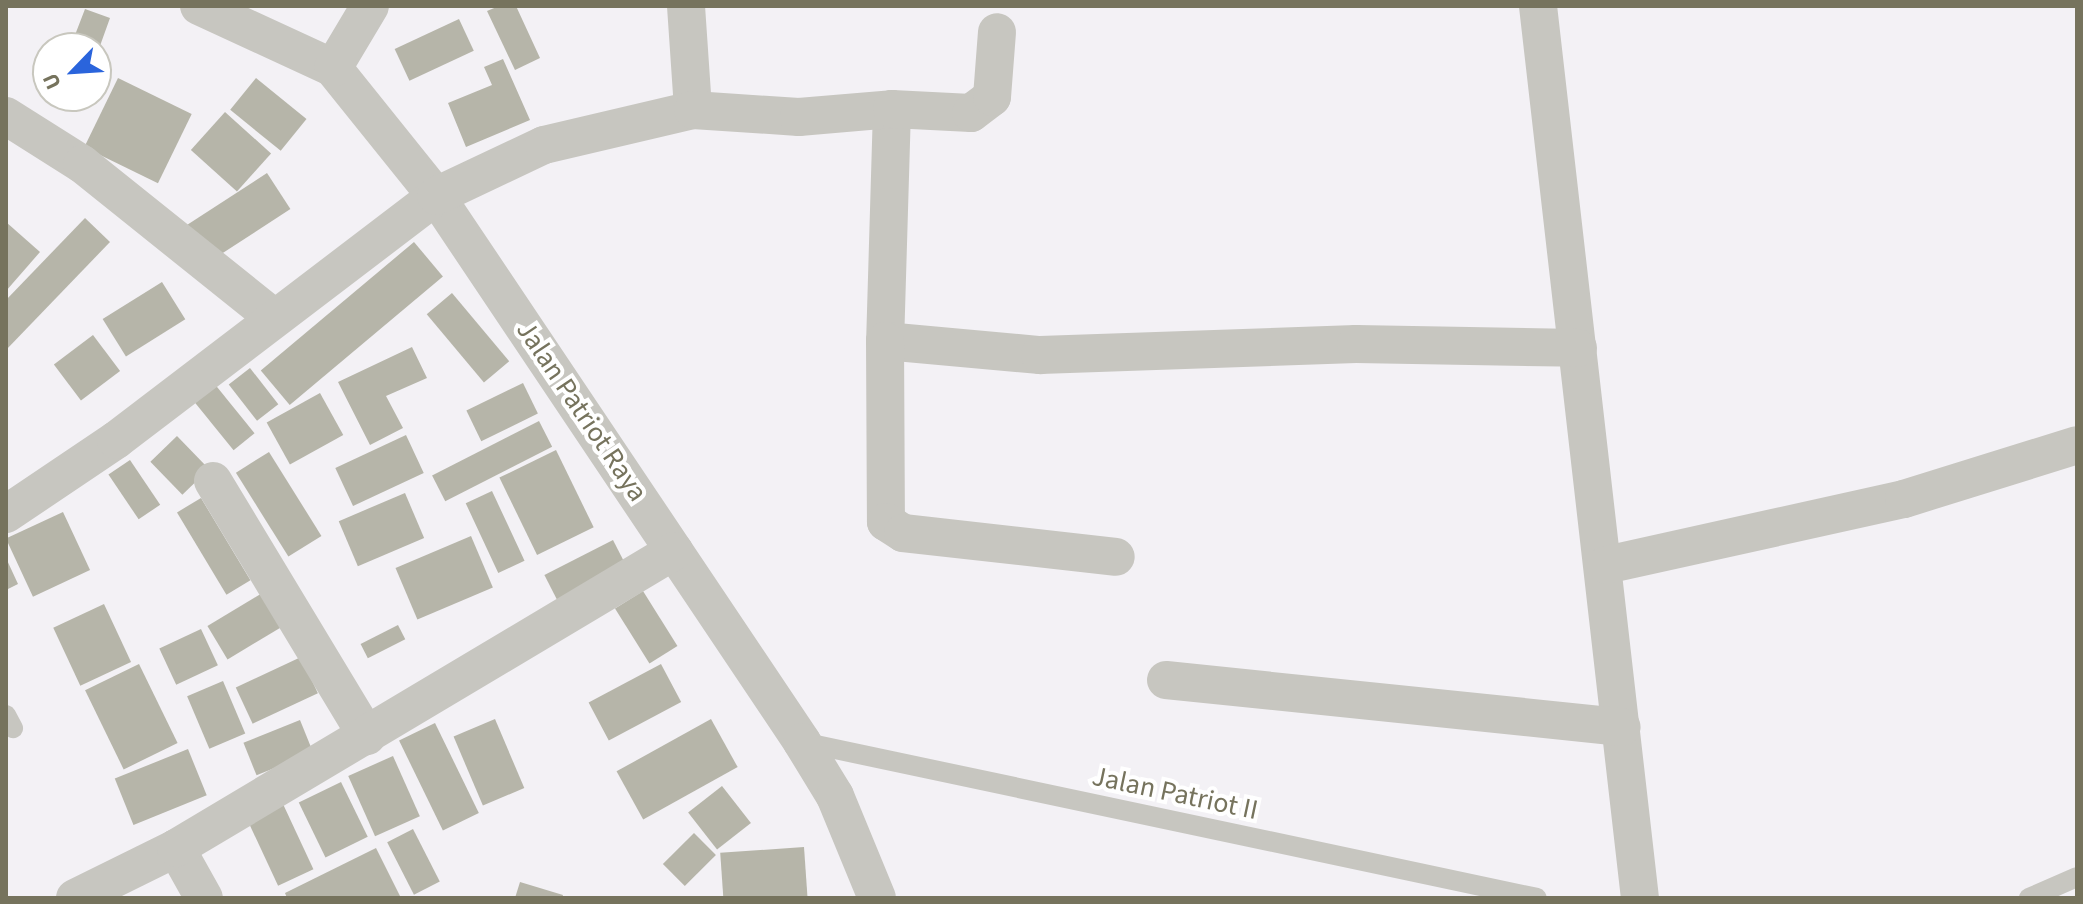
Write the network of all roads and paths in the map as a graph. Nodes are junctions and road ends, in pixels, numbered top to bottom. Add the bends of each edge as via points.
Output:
1 (199, 6) edge
2 (370, 6) edge
3 (686, 6) edge
4 (1538, 6) edge
5 (997, 32) dead end
6 (333, 68) junction
7 (892, 109) junction
8 (693, 110) junction
9 (6, 116) edge
10 (436, 196) junction
11 (274, 318) junction
12 (885, 341) junction
13 (1578, 348) junction
14 (2077, 445) edge
15 (213, 481) dead end
16 (6, 514) edge
17 (674, 551) junction
18 (1116, 557) dead end
19 (1606, 565) junction
20 (1166, 680) dead end
21 (1622, 727) junction
22 (367, 736) junction
23 (802, 742) junction
24 (176, 848) junction
25 (2077, 877) edge
26 (864, 892) edge
27 (75, 898) edge
28 (204, 898) edge
29 (1537, 898) edge
30 (1640, 898) edge
31 (2029, 898) edge

1 - 6 street, Jalan Patriot Raya
2 - 6 street
3 - 8 street
4 - 13 street
5 - 7 street via 992,97 981,108
6 - 10 street, Jalan Patriot Raya
7 - 8 street via 799,117
7 - 12 street
8 - 10 street via 544,145
9 - 11 street via 82,164
10 - 11 street
10 - 17 street, Jalan Patriot Raya
11 - 16 street
12 - 13 street via 1040,355 1356,344
12 - 18 street via 886,522 903,533
13 - 19 street
14 - 19 street via 1904,499
15 - 22 street
17 - 22 street
17 - 23 street, Jalan Patriot Raya
19 - 21 street
20 - 21 street
21 - 30 street
22 - 24 street
23 - 26 street, Jalan Patriot Raya via 835,796
23 - 29 lane, Jalan Patriot II
24 - 27 street
24 - 28 street
25 - 31 lane

